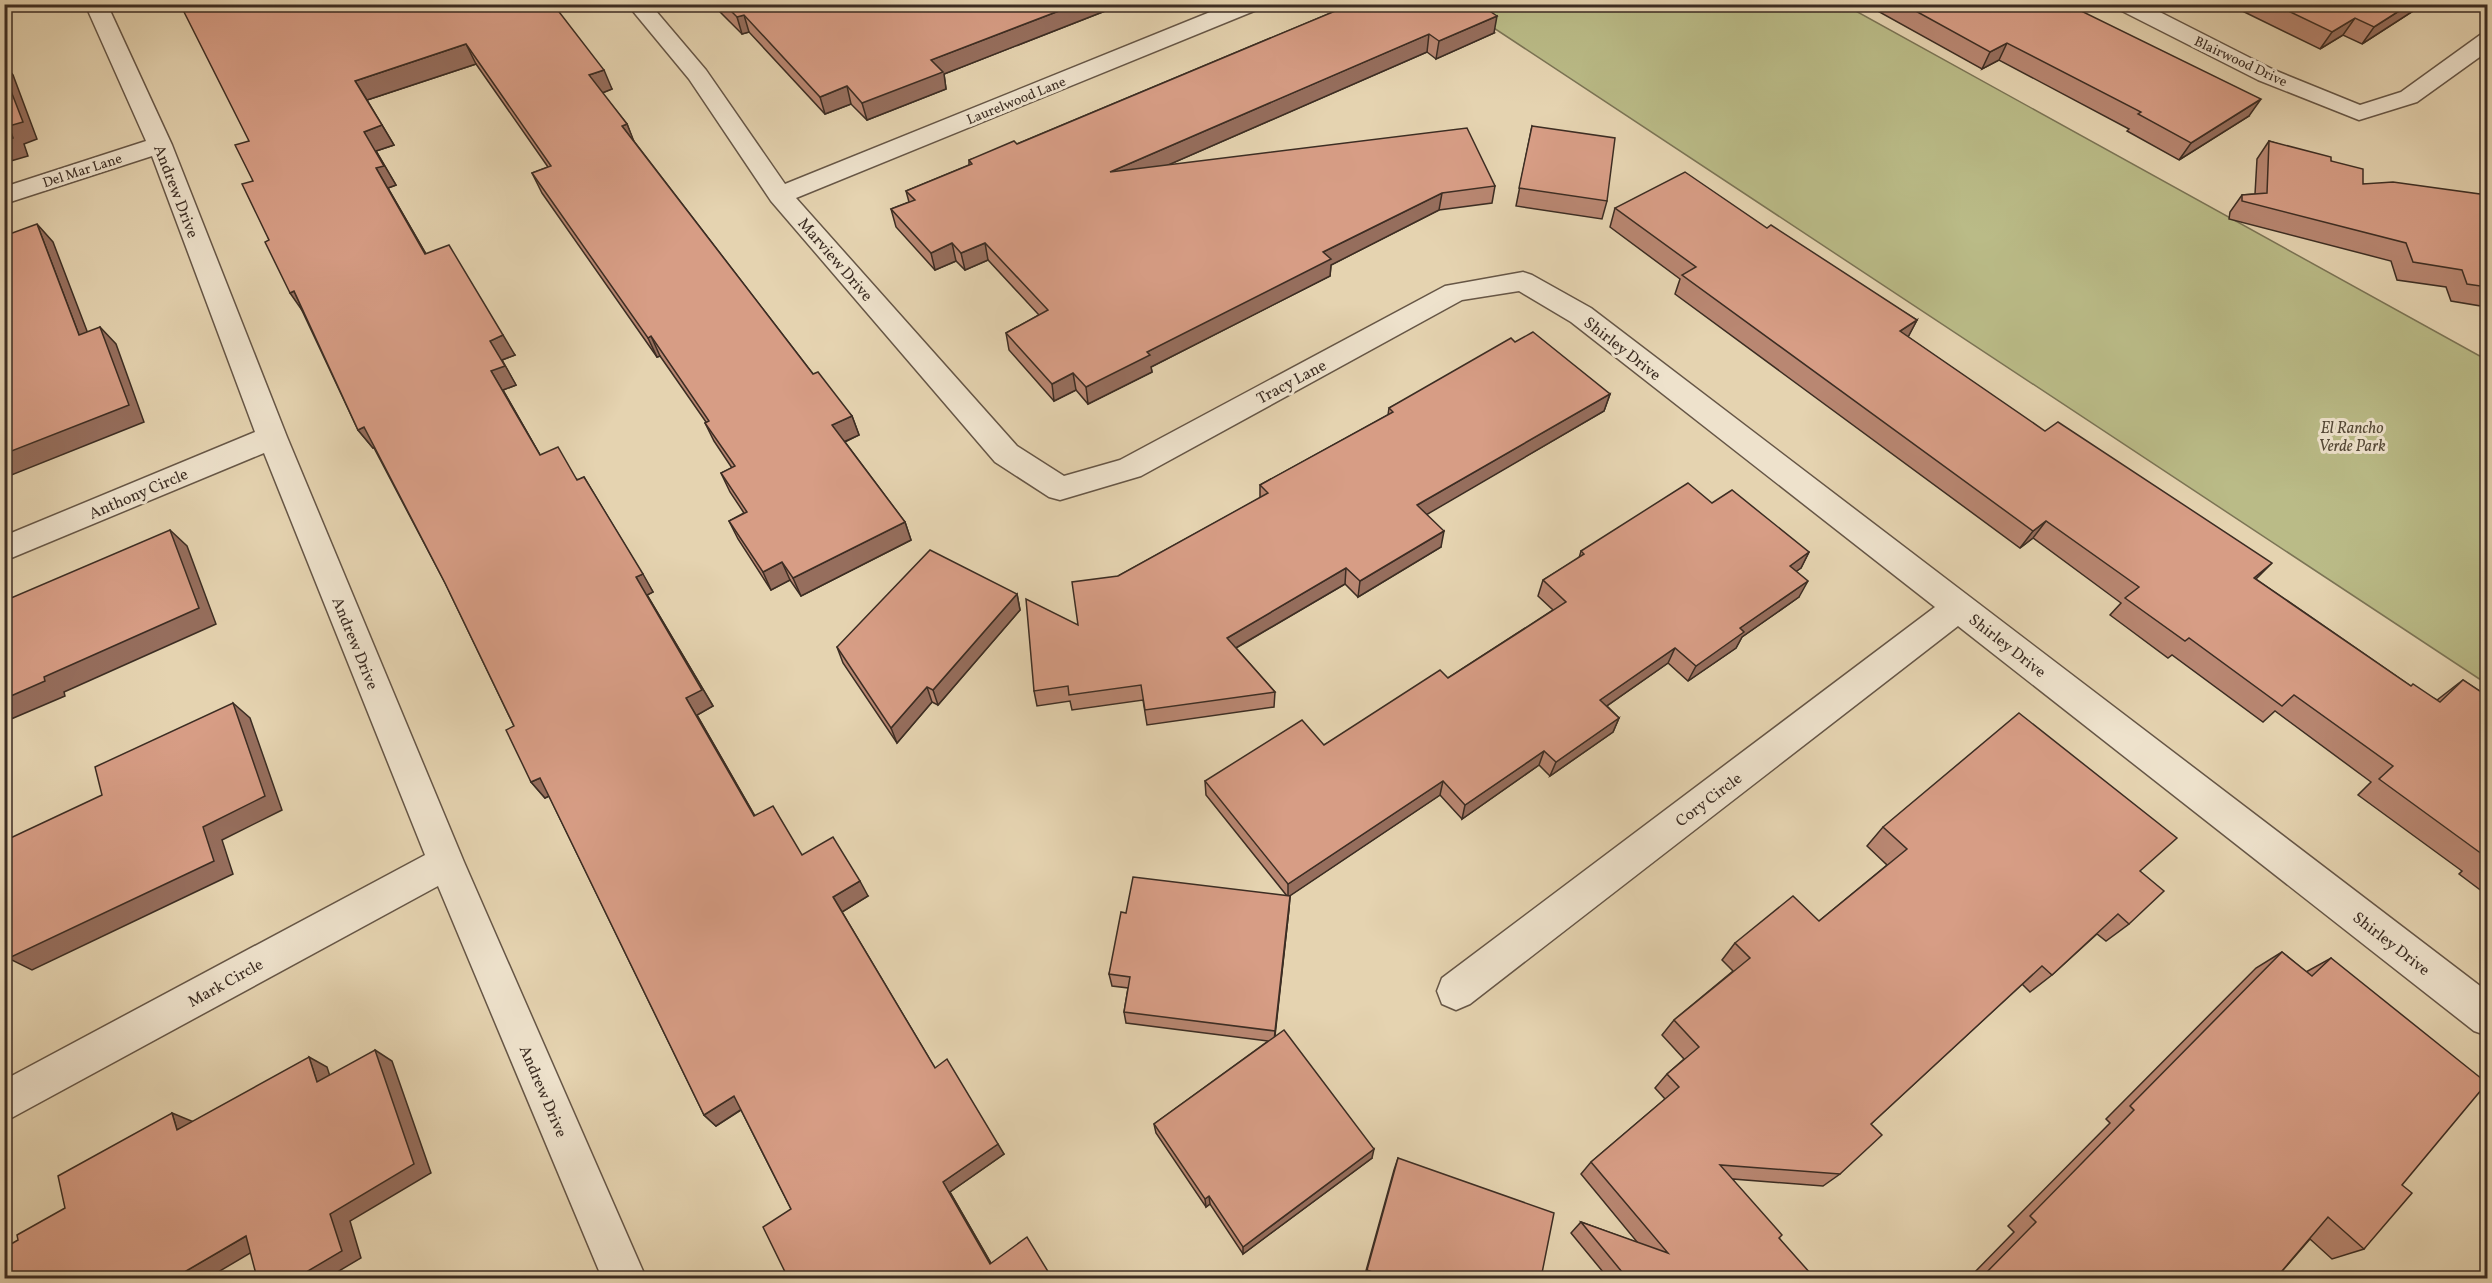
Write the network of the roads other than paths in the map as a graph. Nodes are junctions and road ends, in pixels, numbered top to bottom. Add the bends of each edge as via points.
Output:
1 (96, 4) edge
2 (638, 4) edge
3 (1251, 4) edge
4 (2126, 4) edge
5 (2487, 40) edge
6 (160, 145) junction
7 (780, 195) junction
8 (4, 196) edge
9 (1523, 281) joint
10 (272, 438) junction
11 (1060, 489) joint
12 (4, 549) edge
13 (1959, 607) junction
14 (446, 862) junction
15 (1456, 991) dead end
16 (2487, 1017) edge
17 (4, 1102) edge
18 (624, 1278) edge

1 - 6 street, Andrew Drive
2 - 7 street, Marview Drive via 698,75
3 - 7 street, Laurelwood Lane
4 - 5 street, Blairwood Drive via 2266,75 2359,113 2409,97
6 - 8 street, Del Mar Lane
6 - 10 street, Andrew Drive
7 - 11 street, Marview Drive via 1006,454
9 - 11 street, Tracy Lane via 1455,292 1130,468
9 - 13 street, Shirley Drive via 1581,315
10 - 12 street, Anthony Circle
10 - 14 street, Andrew Drive
13 - 15 street, Cory Circle
13 - 16 street, Shirley Drive
14 - 17 street, Mark Circle
14 - 18 street, Andrew Drive

